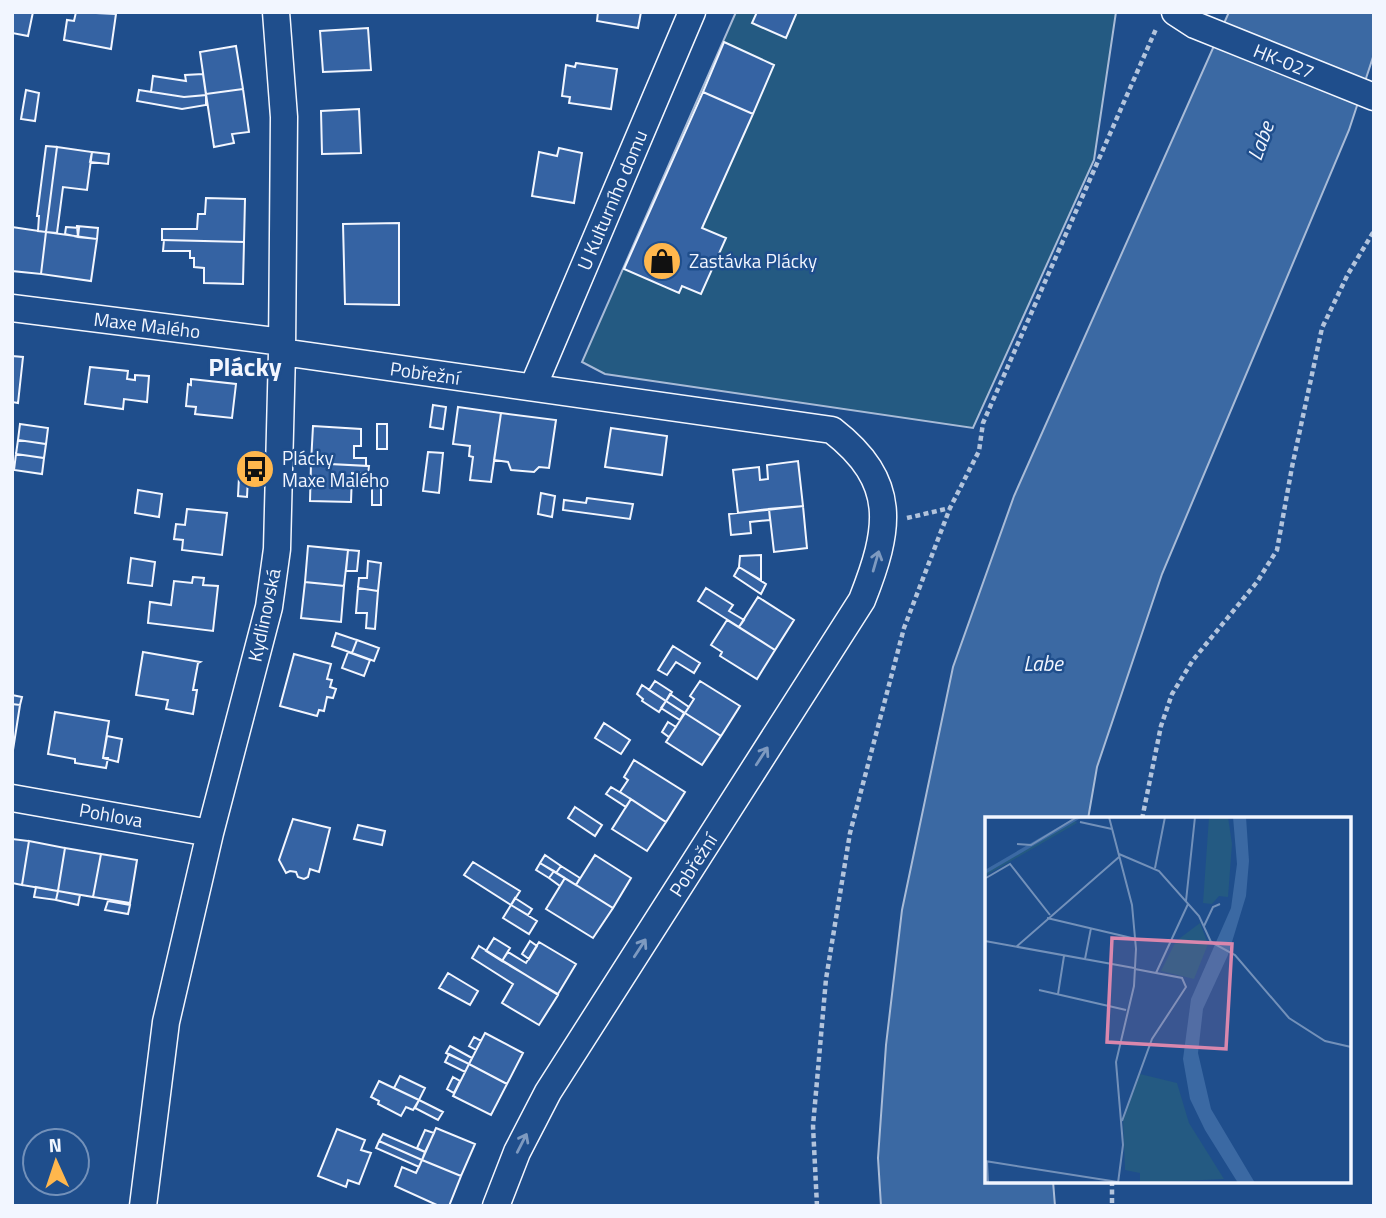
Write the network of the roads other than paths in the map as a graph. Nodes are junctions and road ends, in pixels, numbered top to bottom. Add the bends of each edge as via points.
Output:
1 (276, 12) edge
2 (692, 12) edge
3 (1176, 21) edge
4 (1374, 97) edge
5 (12, 308) edge
6 (282, 347) junction
7 (533, 387) junction
8 (12, 798) edge
9 (210, 833) junction
10 (143, 1206) edge
11 (496, 1206) edge

1 - 6 street, Kydlinovská via 284,117
2 - 7 street, U Kulturního domu
3 - 4 street, HK-027
5 - 6 street, Maxe Malého
6 - 7 street, Pobřežní
6 - 9 street, Kydlinovská via 277,549 269,607
11 -> 7 street, Pobřežní via 548,1091 862,600 878,559 883,523 882,497 871,471 856,449 832,430
8 - 9 street, Pohlova
9 - 10 street, Kydlinovská via 166,1022

